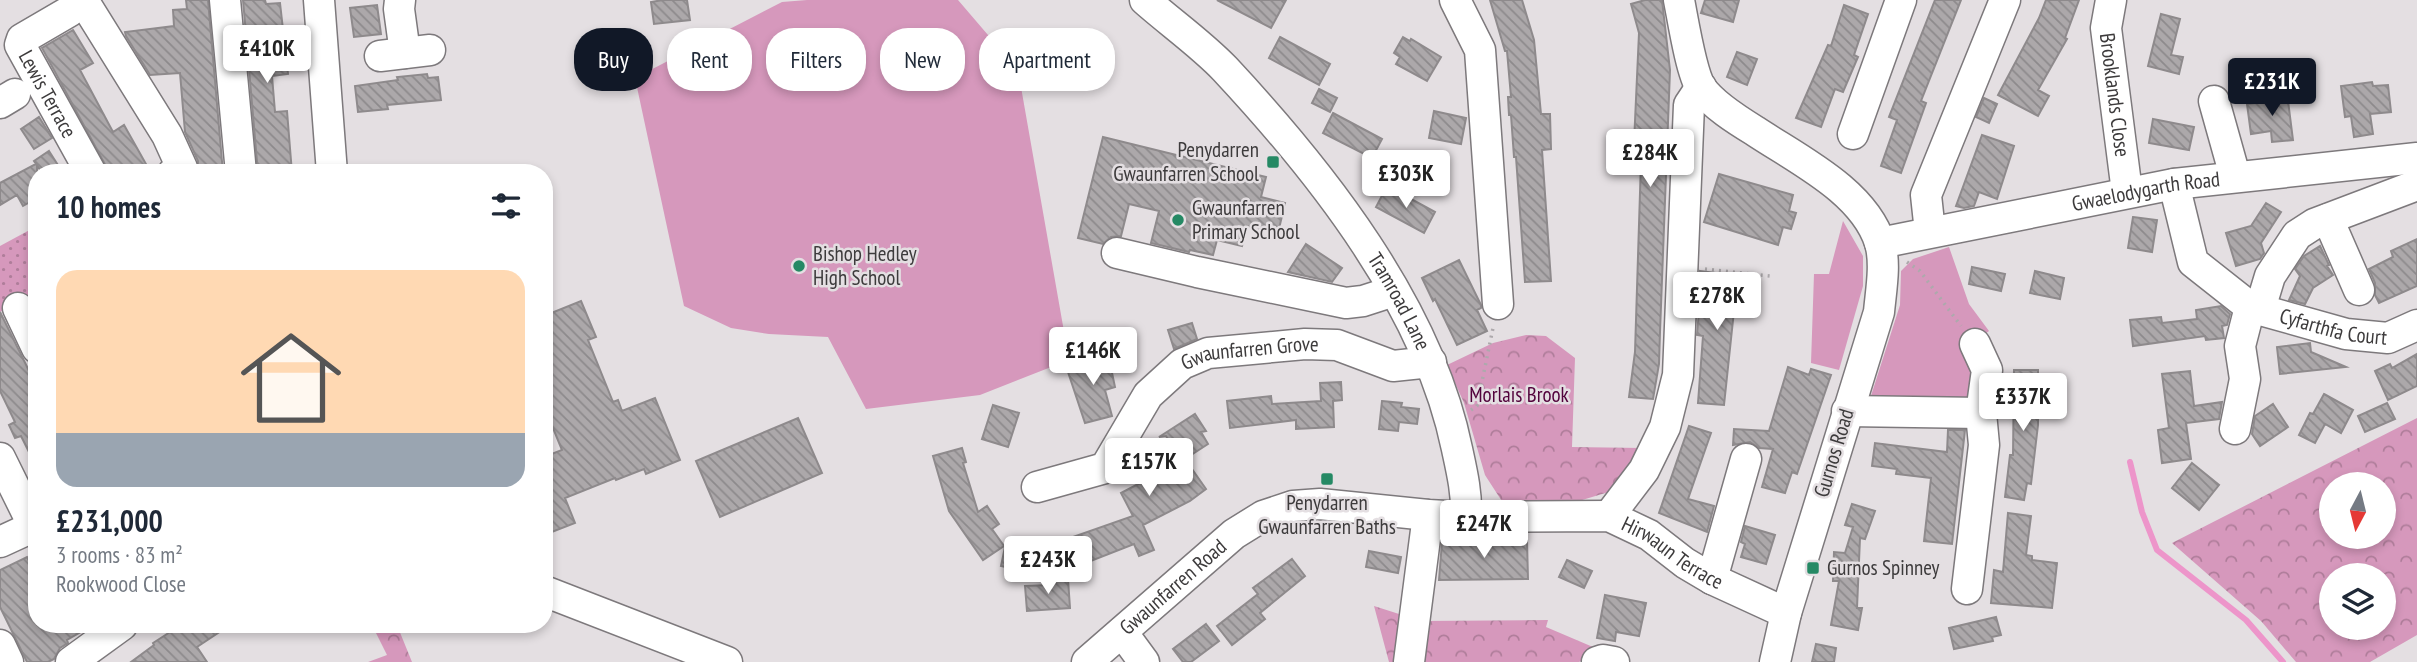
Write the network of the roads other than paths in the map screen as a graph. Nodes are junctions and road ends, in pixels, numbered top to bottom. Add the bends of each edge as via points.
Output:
1 (81, 0) edge
2 (225, 0) edge
3 (319, 0) edge
4 (400, 0) edge
5 (1144, 0) edge
6 (1455, 0) edge
7 (1679, 0) edge
8 (1901, 0) edge
9 (2004, 0) edge
10 (2111, 0) edge
11 (405, 53) dead end
12 (1701, 87) junction
13 (2214, 101) dead end
14 (1853, 134) dead end
15 (2417, 158) edge
16 (86, 164) edge
17 (180, 164) edge
18 (240, 164) edge
19 (331, 164) edge
20 (2235, 176) junction
21 (2174, 184) junction
22 (2417, 185) edge
23 (2127, 192) junction
24 (2328, 219) junction
25 (1930, 232) junction
26 (1880, 243) junction
27 (1117, 253) dead end
28 (2359, 290) dead end
29 (1394, 291) junction
30 (1498, 304) road end
31 (18, 308) edge
32 (2255, 308) junction
33 (2417, 326) edge
34 (28, 329) edge
35 (1975, 344) road end
36 (1431, 362) junction
37 (1847, 411) junction
38 (1982, 413) junction
39 (2235, 429) dead end
40 (0, 458) edge
41 (1746, 459) dead end
42 (1037, 487) dead end
43 (28, 512) edge
44 (1428, 515) junction
45 (1609, 516) junction
46 (1466, 517) junction
47 (28, 531) edge
48 (0, 542) edge
49 (1712, 579) junction
50 (1966, 589) dead end
51 (553, 594) edge
52 (1786, 613) junction
53 (1122, 632) junction
54 (104, 633) edge
55 (81, 644) edge
56 (0, 645) edge
57 (8, 662) edge
58 (727, 662) edge
59 (1087, 662) edge
60 (1144, 662) edge
61 (1409, 662) edge
62 (1597, 662) edge
63 (1614, 662) edge
64 (1774, 662) edge

1 - 16 street, Lewis Terrace via 70,12 22,39 20,45
1 - 17 street via 167,135
2 - 18 street
3 - 19 street
4 - 11 street
5 - 29 street, Tramroad Lane via 1223,68 1317,176 1374,254
6 - 30 street via 1480,50
7 - 12 street
8 - 14 street
9 - 25 street via 1926,195
10 - 23 street, Brooklands Close via 2106,28
12 - 26 street via 1729,115 1839,186 1868,219
12 - 45 street via 1689,105 1678,375 1665,427 1644,470
13 - 20 street
15 - 20 street, Gwaelodygarth Road
20 - 21 street, Gwaelodygarth Road
21 - 23 street, Gwaelodygarth Road
21 - 32 street, Cyfarthfa Court via 2193,262
22 - 24 street
23 - 25 street, Gwaelodygarth Road
24 - 28 street
24 - 32 street via 2297,235
25 - 26 street, Gwaelodygarth Road
26 - 37 street, Gurnos Road via 1883,278 1879,312
27 - 29 street via 1346,303
29 - 36 street, Tramroad Lane
31 - 34 street
32 - 33 street, Cyfarthfa Court via 2346,334 2388,338
32 - 39 street, Cyfarthfa Court via 2240,346 2245,379
35 - 38 street via 1987,370
36 - 42 street, Gwaunfarren Grove via 1392,366 1337,345 1208,353 1182,364 1148,395 1105,468
36 - 46 street, Tramroad Lane via 1452,423
37 - 38 street
37 - 52 street, Gurnos Road
38 - 50 street via 1984,445
40 - 43 street
41 - 49 street
44 - 46 street, Hirwaun Terrace
44 - 53 street, Gwaunfarren Road via 1320,504 1293,506 1263,516 1234,534
44 - 61 street
45 - 46 street, Hirwaun Terrace
45 - 49 street, Hirwaun Terrace via 1649,535
47 - 48 street
49 - 52 street, Hirwaun Terrace
51 - 58 street
52 - 64 street, Gurnos Road
53 - 59 street, Gwaunfarren Road
53 - 60 street
54 - 55 street
56 - 57 street
62 - 63 street

